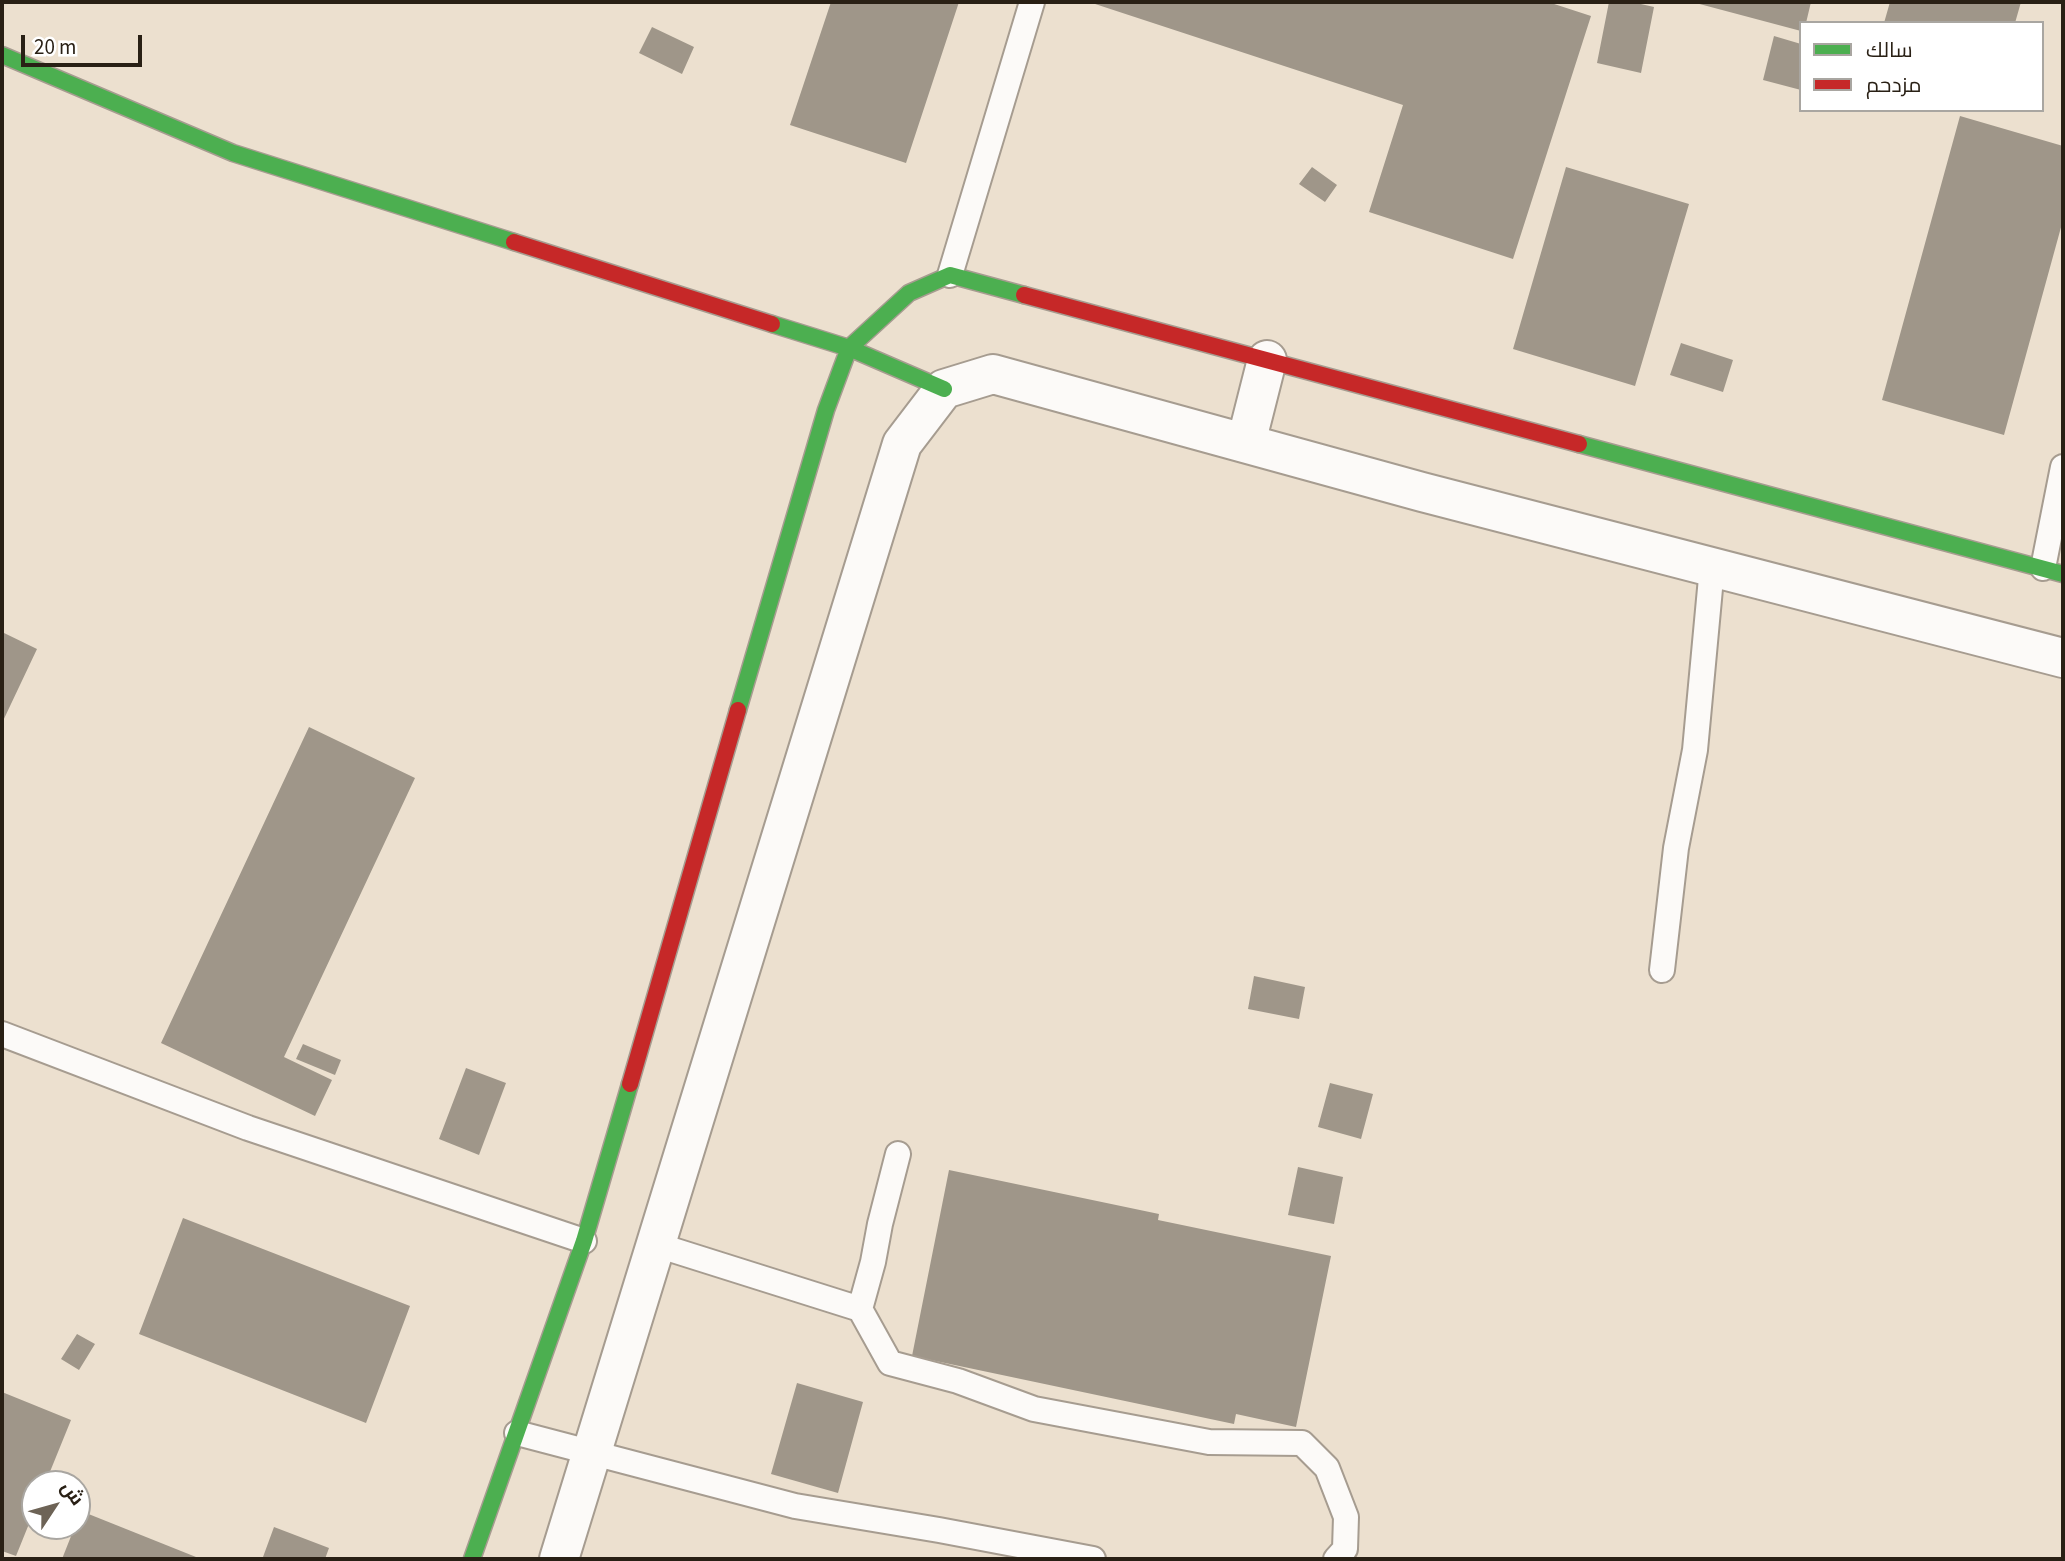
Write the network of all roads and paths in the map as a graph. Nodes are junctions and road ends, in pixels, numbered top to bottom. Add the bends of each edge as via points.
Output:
1 (1032, 2) edge
2 (2, 55) edge
3 (950, 275) junction
4 (849, 348) junction
5 (1267, 360) junction
6 (944, 389) junction
7 (1246, 443) junction
8 (2063, 467) edge
9 (1712, 567) junction
10 (2053, 571) edge
11 (2063, 658) edge
12 (1662, 970) dead end
13 (2, 1034) edge
14 (898, 1154) dead end
15 (584, 1241) junction
16 (657, 1245) junction
17 (860, 1309) junction
18 (517, 1433) junction
19 (592, 1452) junction
20 (472, 1559) edge
21 (559, 1559) edge
22 (1093, 1559) edge
23 (1336, 1559) edge

1 - 3 lane
2 - 4 street via 233,153
3 - 4 street via 909,293
3 - 5 street
4 - 6 street
4 - 15 street via 822,424
5 - 7 street
5 - 10 street
6 - 7 street via 993,374
6 - 16 street via 902,444
7 - 9 street
8 - 10 lane
9 - 11 street
9 - 12 lane via 1695,750 1676,848
13 - 15 lane via 248,1128
14 - 17 lane
15 - 18 street
16 - 17 lane
16 - 19 street
17 - 23 lane via 890,1363 958,1381 1034,1409 1209,1441 1302,1443 1327,1468 1346,1517 1345,1549
18 - 19 lane
18 - 20 street
19 - 21 street
19 - 22 lane via 794,1506

